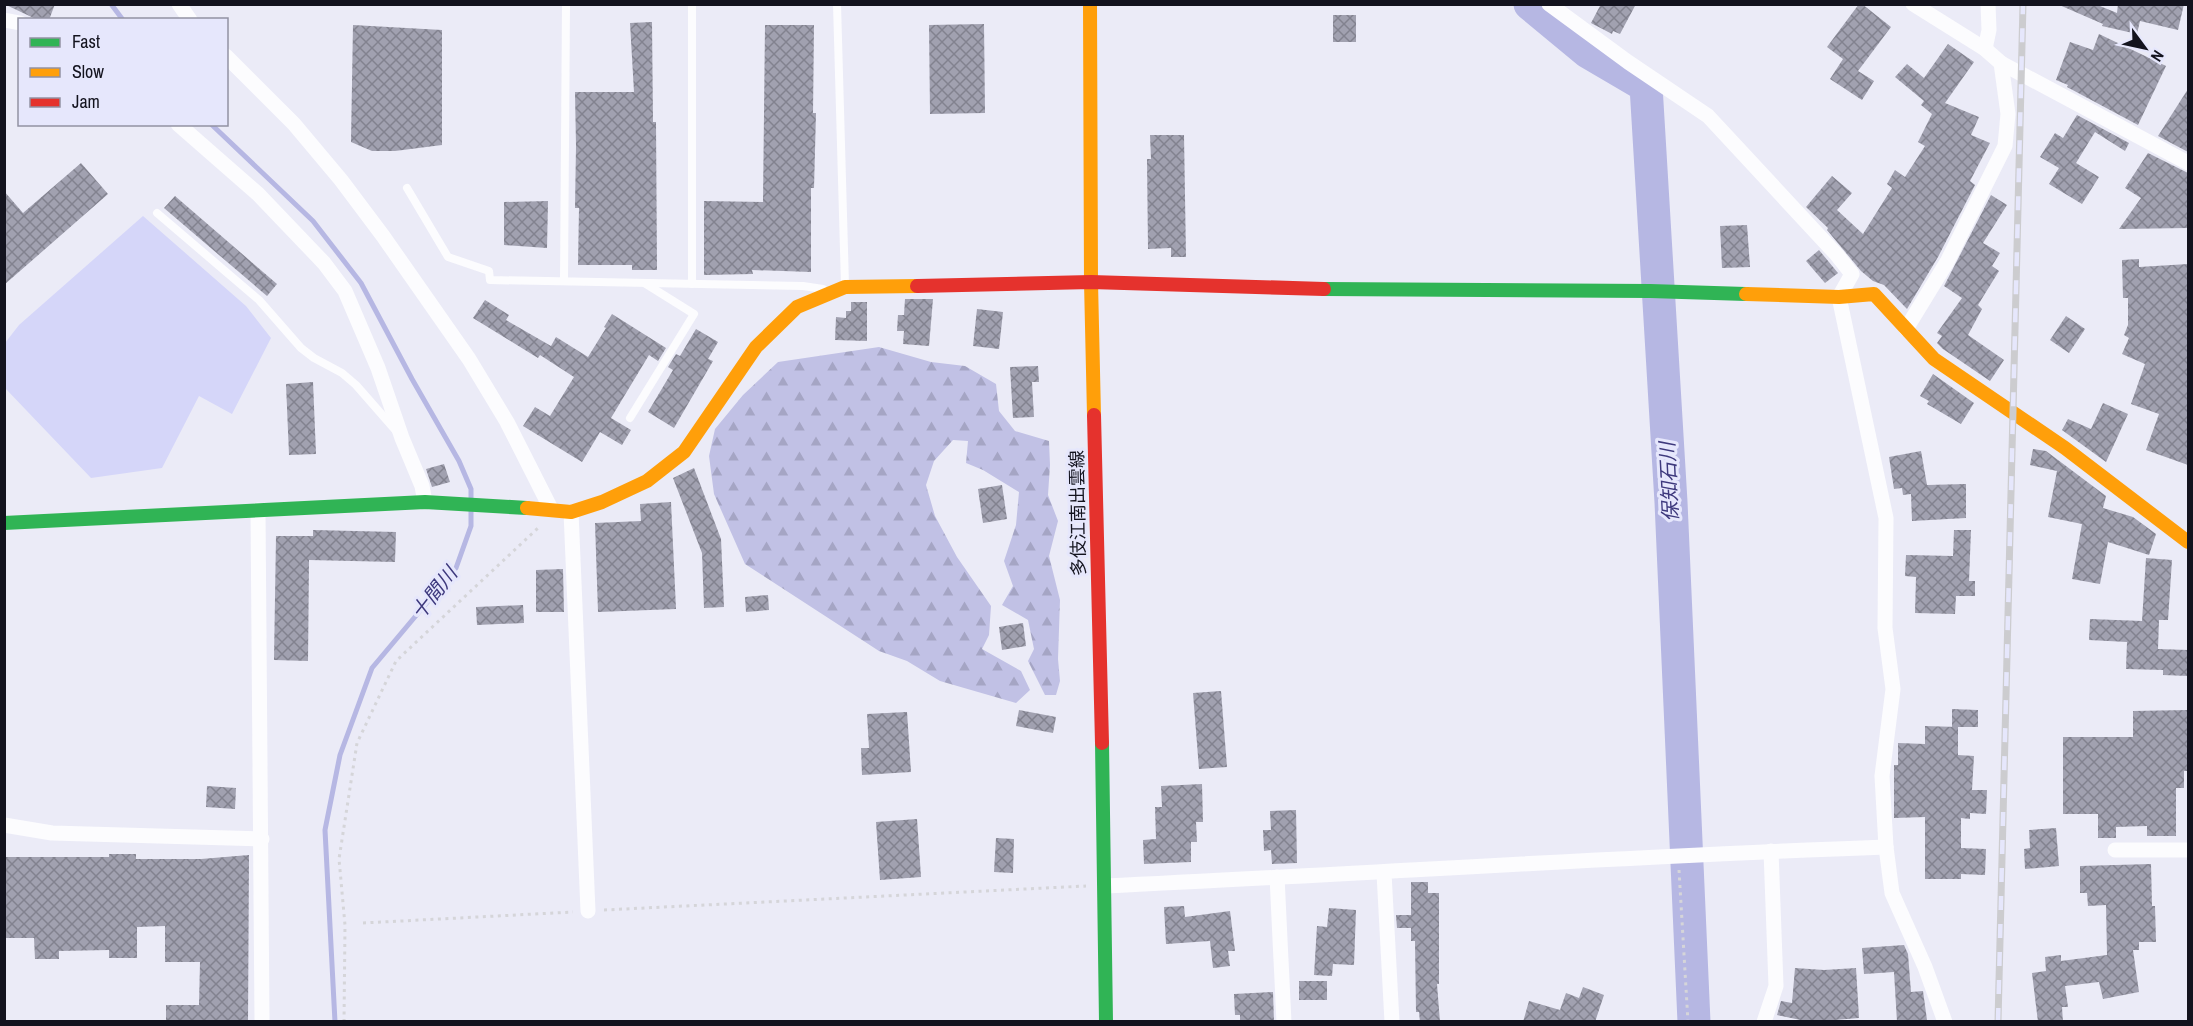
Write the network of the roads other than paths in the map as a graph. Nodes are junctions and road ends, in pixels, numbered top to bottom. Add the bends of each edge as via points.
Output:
1 (179, 4) edge
2 (566, 4) edge
3 (692, 4) edge
4 (837, 4) edge
5 (1090, 4) edge
6 (1549, 4) edge
7 (1913, 4) edge
8 (1988, 4) edge
9 (189, 18) edge
10 (1985, 49) junction
11 (228, 58) edge
12 (2001, 63) junction
13 (180, 126) edge
14 (2188, 163) edge
15 (407, 188) dead end
16 (157, 213) dead end
17 (564, 281) junction
18 (1091, 282) junction
19 (644, 283) junction
20 (692, 284) junction
21 (839, 289) junction
22 (1839, 297) junction
23 (1906, 329) junction
24 (630, 418) dead end
25 (402, 438) junction
26 (425, 502) junction
27 (551, 509) junction
28 (258, 510) junction
29 (571, 512) junction
30 (4, 523) edge
31 (2188, 542) edge
32 (4, 825) edge
33 (262, 839) junction
34 (1886, 847) junction
35 (2115, 850) dead end
36 (2188, 850) edge
37 (1771, 851) junction
38 (1384, 873) junction
39 (1277, 878) junction
40 (1104, 886) junction
41 (588, 911) road end
42 (262, 1022) edge
43 (1106, 1022) edge
44 (1284, 1022) edge
45 (1392, 1022) edge
46 (1764, 1022) edge
47 (1945, 1022) edge

1 - 9 street
2 - 17 lane
3 - 20 lane
4 - 21 lane
5 - 18 street, 多伎江南出雲線
6 - 22 street via 1708,116 1852,274
7 - 10 street
8 - 10 street
10 - 12 street
11 - 27 street via 294,124 383,236 469,359 507,422
12 - 14 street
12 - 23 street via 2008,114 2005,146 1947,262
13 - 25 street via 258,194 345,291
15 - 17 lane via 448,257 489,271 490,280
16 - 25 lane via 259,300 301,348 356,385
17 - 19 lane
18 - 21 street
18 - 22 street
18 - 40 street, 多伎江南出雲線
19 - 20 lane
19 - 24 lane via 694,314
20 - 21 lane
21 - 29 street via 797,307 756,347 684,452 647,481
22 - 23 street via 1874,294
22 - 34 street via 1886,518 1885,628 1893,689 1882,776
23 - 31 street via 1934,359 2065,448
25 - 26 street
26 - 27 street
26 - 28 street
27 - 29 street
28 - 30 street
28 - 33 street
29 - 41 street
32 - 33 street via 52,833
33 - 42 street
34 - 37 street
34 - 47 street via 1892,893
35 - 36 street
37 - 38 street
37 - 46 street via 1776,986
38 - 39 street
38 - 45 street
39 - 40 street
39 - 44 street
40 - 43 street, 多伎江南出雲線

